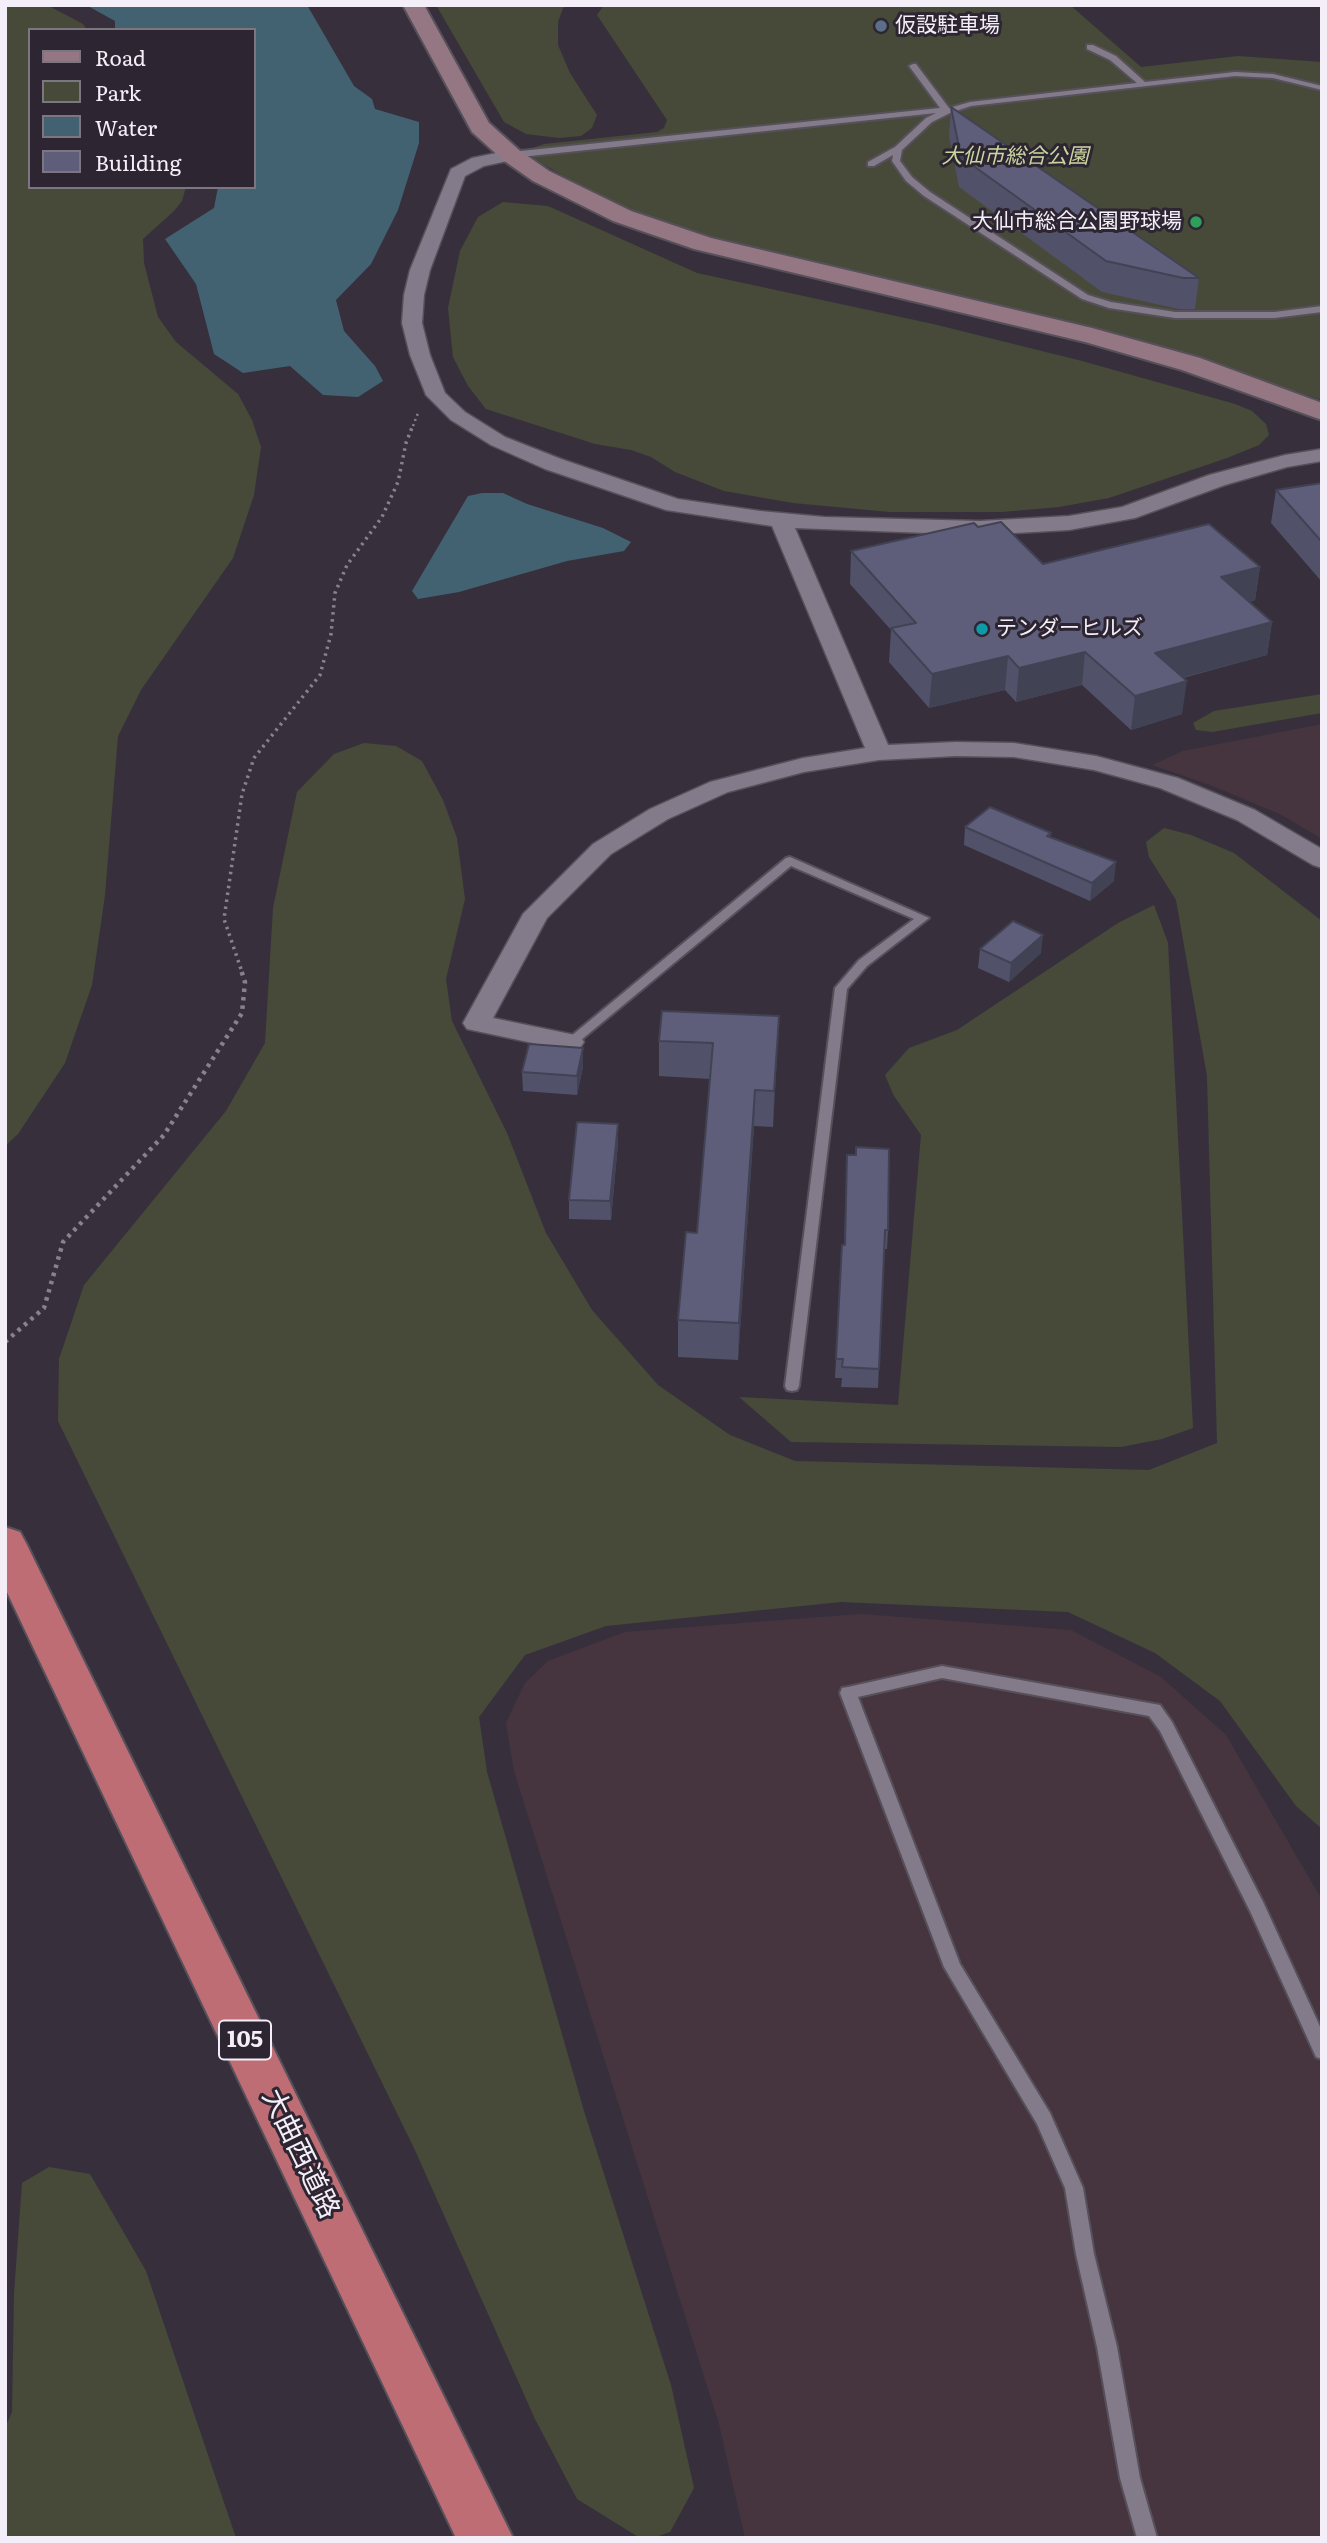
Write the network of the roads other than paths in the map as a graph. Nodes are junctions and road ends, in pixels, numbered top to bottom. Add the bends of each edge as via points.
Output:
1 (413, 5) edge
2 (1090, 47) dead end
3 (914, 66) dead end
4 (1143, 84) junction
5 (1322, 88) edge
6 (947, 111) junction
7 (898, 149) junction
8 (510, 155) junction
9 (871, 164) dead end
10 (1322, 309) edge
11 (1322, 412) edge
12 (1322, 455) edge
13 (781, 520) junction
14 (878, 753) junction
15 (1322, 860) edge
16 (570, 1042) joint
17 (792, 1385) dead end
18 (5, 1543) edge
19 (1322, 2051) edge
20 (485, 2538) edge
21 (1147, 2538) edge

1 - 8 street via 481,127
2 - 4 lane via 1113,58
3 - 6 lane
4 - 5 lane via 1254,73
4 - 6 lane via 970,104
6 - 7 lane via 917,129
6 - 8 lane
7 - 9 lane
7 - 10 lane via 896,161 927,194 1085,297 1175,315 1274,315
8 - 11 street via 541,176 622,216 703,244 1092,336 1191,364
8 - 13 street via 478,162 457,173 420,270 412,323 436,395 458,416 498,441 553,464 674,505
12 - 13 street via 1217,481 1127,513 1069,523 980,528
13 - 14 street
14 - 15 street via 1014,750 1096,763 1169,783 1246,815
14 - 16 street via 719,786 659,814 602,849 559,889 536,914 477,1023
16 - 17 lane via 790,861 923,918 863,963 841,988
18 - 20 highway, 大曲西道路 / 105
19 - 21 lane via 1258,1909 1154,1710 942,1672 848,1693 953,1968 1044,2119 1074,2188 1130,2478

